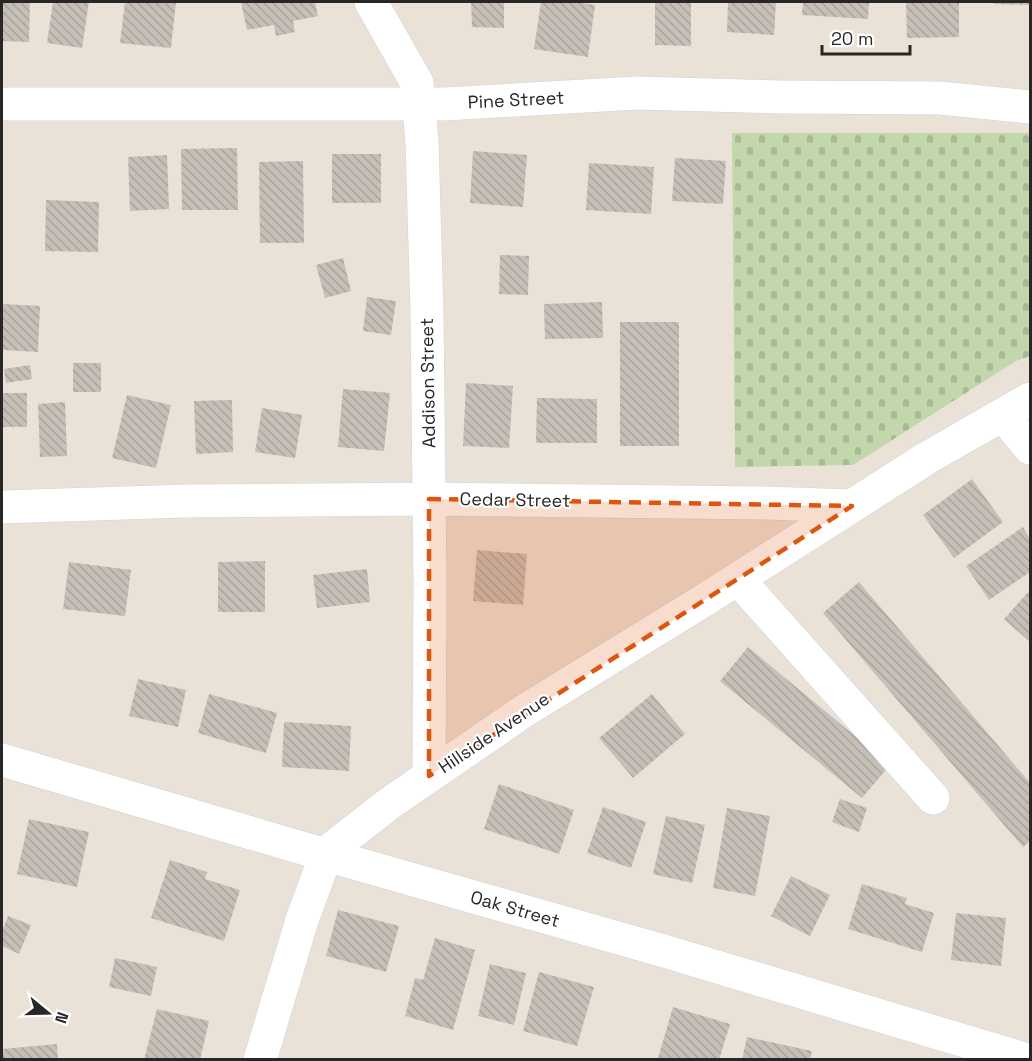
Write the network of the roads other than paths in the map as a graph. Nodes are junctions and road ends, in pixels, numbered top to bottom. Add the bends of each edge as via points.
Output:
1 (372, 2) edge
2 (419, 103) junction
3 (2, 104) edge
4 (1030, 107) edge
5 (1030, 399) edge
6 (1003, 415) junction
7 (1030, 448) edge
8 (429, 499) junction
9 (852, 506) junction
10 (2, 507) edge
11 (738, 579) junction
12 (2, 760) edge
13 (429, 776) junction
14 (933, 798) dead end
15 (326, 855) junction
16 (1016, 1058) edge
17 (260, 1059) edge

1 - 2 street, Addison Street via 417,83
2 - 3 street, Pine Street
2 - 4 street, Pine Street via 637,93 940,98
2 - 8 street, Addison Street
5 - 6 street
6 - 7 street
6 - 9 street
8 - 9 street, Cedar Street
8 - 10 street, Cedar Street
8 - 13 street, Addison Street
9 - 11 street, Hillside Avenue
11 - 13 street, Hillside Avenue via 524,711
11 - 14 street
12 - 15 street, Oak Street
13 - 15 street, Hillside Avenue
15 - 16 street, Oak Street via 664,951
15 - 17 street, Hillside Avenue

